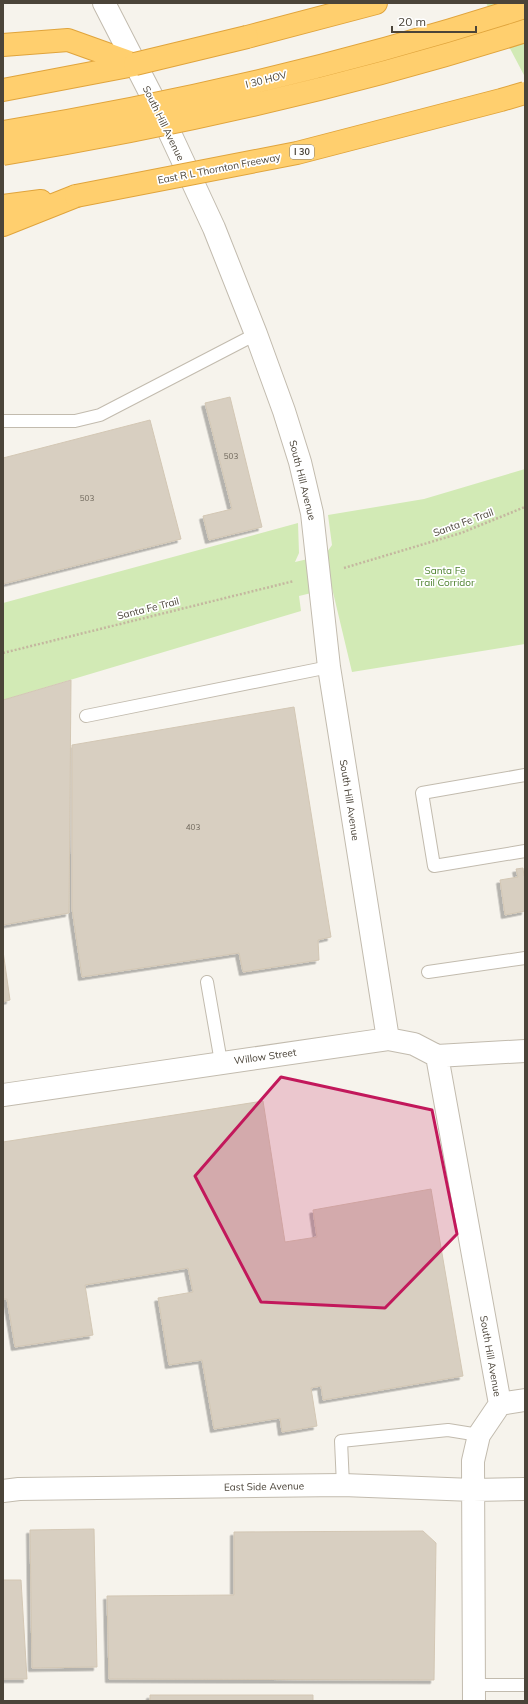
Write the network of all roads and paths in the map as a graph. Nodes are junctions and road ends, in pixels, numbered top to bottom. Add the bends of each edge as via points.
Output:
1 (104, 3) edge
2 (376, 3) edge
3 (525, 7) edge
4 (525, 31) edge
5 (3, 45) edge
6 (135, 64) junction
7 (3, 90) edge
8 (525, 93) edge
9 (3, 132) edge
10 (3, 154) edge
11 (76, 196) junction
12 (3, 206) edge
13 (3, 225) edge
14 (256, 334) junction
15 (3, 421) edge
16 (525, 507) edge
17 (337, 570) dead end
18 (298, 580) dead end
19 (3, 653) edge
20 (329, 667) junction
21 (86, 716) dead end
22 (525, 775) edge
23 (525, 851) edge
24 (525, 958) edge
25 (428, 972) dead end
26 (207, 982) dead end
27 (388, 1039) junction
28 (525, 1051) edge
29 (437, 1056) junction
30 (221, 1062) junction
31 (3, 1095) edge
32 (525, 1400) edge
33 (500, 1404) junction
34 (479, 1435) junction
35 (343, 1485) junction
36 (525, 1489) edge
37 (3, 1490) edge
38 (473, 1490) junction
39 (525, 1685) edge
40 (474, 1693) edge

1 - 14 street, South Hill Avenue via 214,228
2 - 6 highway, bridge
3 - 9 highway, I 30 HOV, bridge via 363,56 238,86 86,118
4 - 10 highway, bridge via 384,72 263,103 160,126
5 - 6 highway via 68,40
6 - 7 highway
8 - 11 highway, East R L Thornton Freeway / I 30, bridge via 297,153
11 - 12 highway, East R L Thornton Freeway / I 30
11 - 13 highway
14 - 15 lane via 100,415 75,421
14 - 20 street, South Hill Avenue via 300,462 312,513
16 - 17 path, Santa Fe Trail via 461,533
18 - 19 path, Santa Fe Trail
20 - 21 lane
20 - 27 street, South Hill Avenue
22 - 23 lane via 422,793 434,866
24 - 25 lane
26 - 30 lane
27 - 29 street, Willow Street via 414,1044
27 - 30 street, Willow Street
28 - 29 street
29 - 33 street, South Hill Avenue
30 - 31 street, Willow Street
32 - 33 street
33 - 34 street, South Hill Avenue
34 - 35 lane via 448,1430 341,1441
34 - 38 street, South Hill Avenue via 473,1461
35 - 37 street, East Side Avenue
35 - 38 street, East Side Avenue
36 - 38 street, East Side Avenue
38 - 40 street, South Hill Avenue
39 - 40 lane

